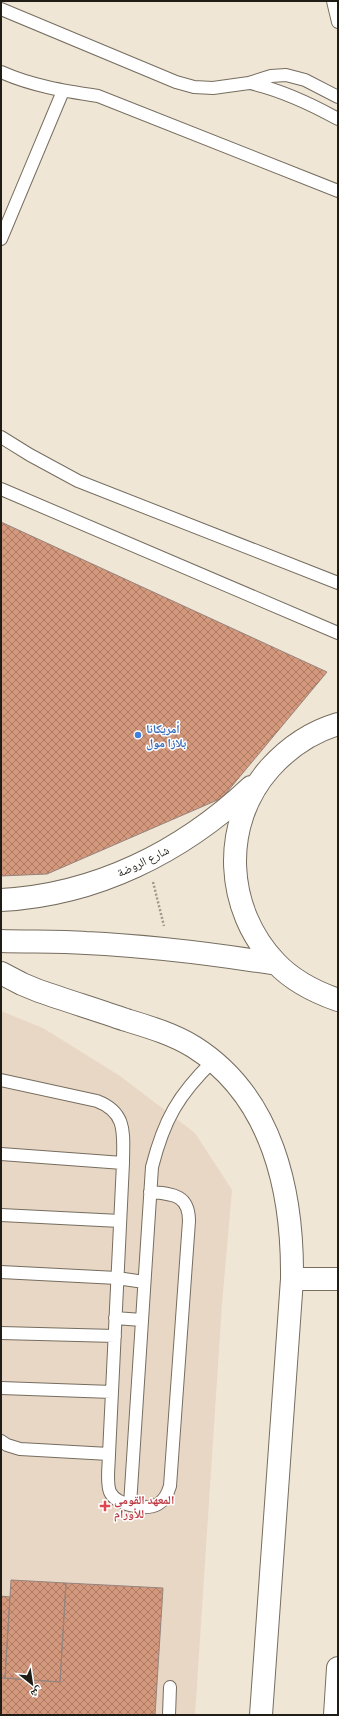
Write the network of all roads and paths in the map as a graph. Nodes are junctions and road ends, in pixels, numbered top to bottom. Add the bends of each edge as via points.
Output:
1 (333, 1) edge
2 (1, 9) edge
3 (338, 22) edge
4 (1, 72) edge
5 (249, 83) junction
6 (63, 91) junction
7 (338, 97) edge
8 (338, 119) edge
9 (338, 192) edge
10 (1, 239) edge
11 (1, 437) edge
12 (1, 490) edge
13 (338, 583) edge
14 (338, 633) edge
15 (338, 724) edge
16 (264, 775) junction
17 (148, 861) junction
18 (1, 900) edge
19 (1, 941) edge
20 (170, 949) junction
21 (277, 964) junction
22 (1, 973) edge
23 (338, 1000) edge
24 (213, 1061) junction
25 (1, 1080) edge
26 (1, 1154) edge
27 (123, 1163) junction
28 (150, 1192) junction
29 (1, 1215) edge
30 (120, 1221) junction
31 (1, 1272) edge
32 (117, 1278) junction
33 (292, 1279) junction
34 (338, 1279) edge
35 (144, 1282) junction
36 (115, 1318) junction
37 (142, 1320) junction
38 (1, 1333) edge
39 (115, 1336) junction
40 (1, 1388) edge
41 (112, 1392) junction
42 (1, 1441) edge
43 (109, 1454) junction
44 (130, 1505) junction
45 (338, 1668) edge
46 (170, 1687) dead end
47 (168, 1715) edge
48 (261, 1715) edge
49 (335, 1715) edge

1 - 3 lane
2 - 5 lane via 176,82 194,87 213,88
4 - 6 lane
5 - 7 lane via 271,76 286,75 305,80
5 - 8 lane via 268,87
6 - 9 lane via 98,96
6 - 10 lane
11 - 13 lane via 78,481
12 - 14 lane
15 - 16 street via 302,740 281,756
16 - 17 street, شارع الروضة via 209,823 180,844
16 - 21 street via 250,797 240,821 235,846 234,872 247,922 260,944
17 - 18 street, شارع الروضة via 117,875 53,894
17 - 20 path
19 - 20 street via 87,943
20 - 21 street
21 - 23 street via 300,983
22 - 24 street via 39,991 170,1035 193,1046
24 - 28 lane via 195,1078 167,1120 158,1143
24 - 33 street via 248,1097 272,1146 289,1211
25 - 27 lane via 106,1105 120,1119 123,1128
26 - 27 lane
27 - 30 lane
28 - 35 lane
28 - 44 lane via 178,1196 187,1207 189,1221 168,1493 158,1504
29 - 30 lane
30 - 32 lane
31 - 32 lane
32 - 35 lane
32 - 36 lane
33 - 34 street
33 - 48 street
35 - 37 lane
36 - 37 lane
36 - 39 lane
37 - 44 lane
38 - 39 lane
39 - 41 lane
40 - 41 lane
41 - 43 lane
42 - 43 lane via 20,1449
43 - 44 lane via 110,1492 118,1501
45 - 49 street
46 - 47 lane

